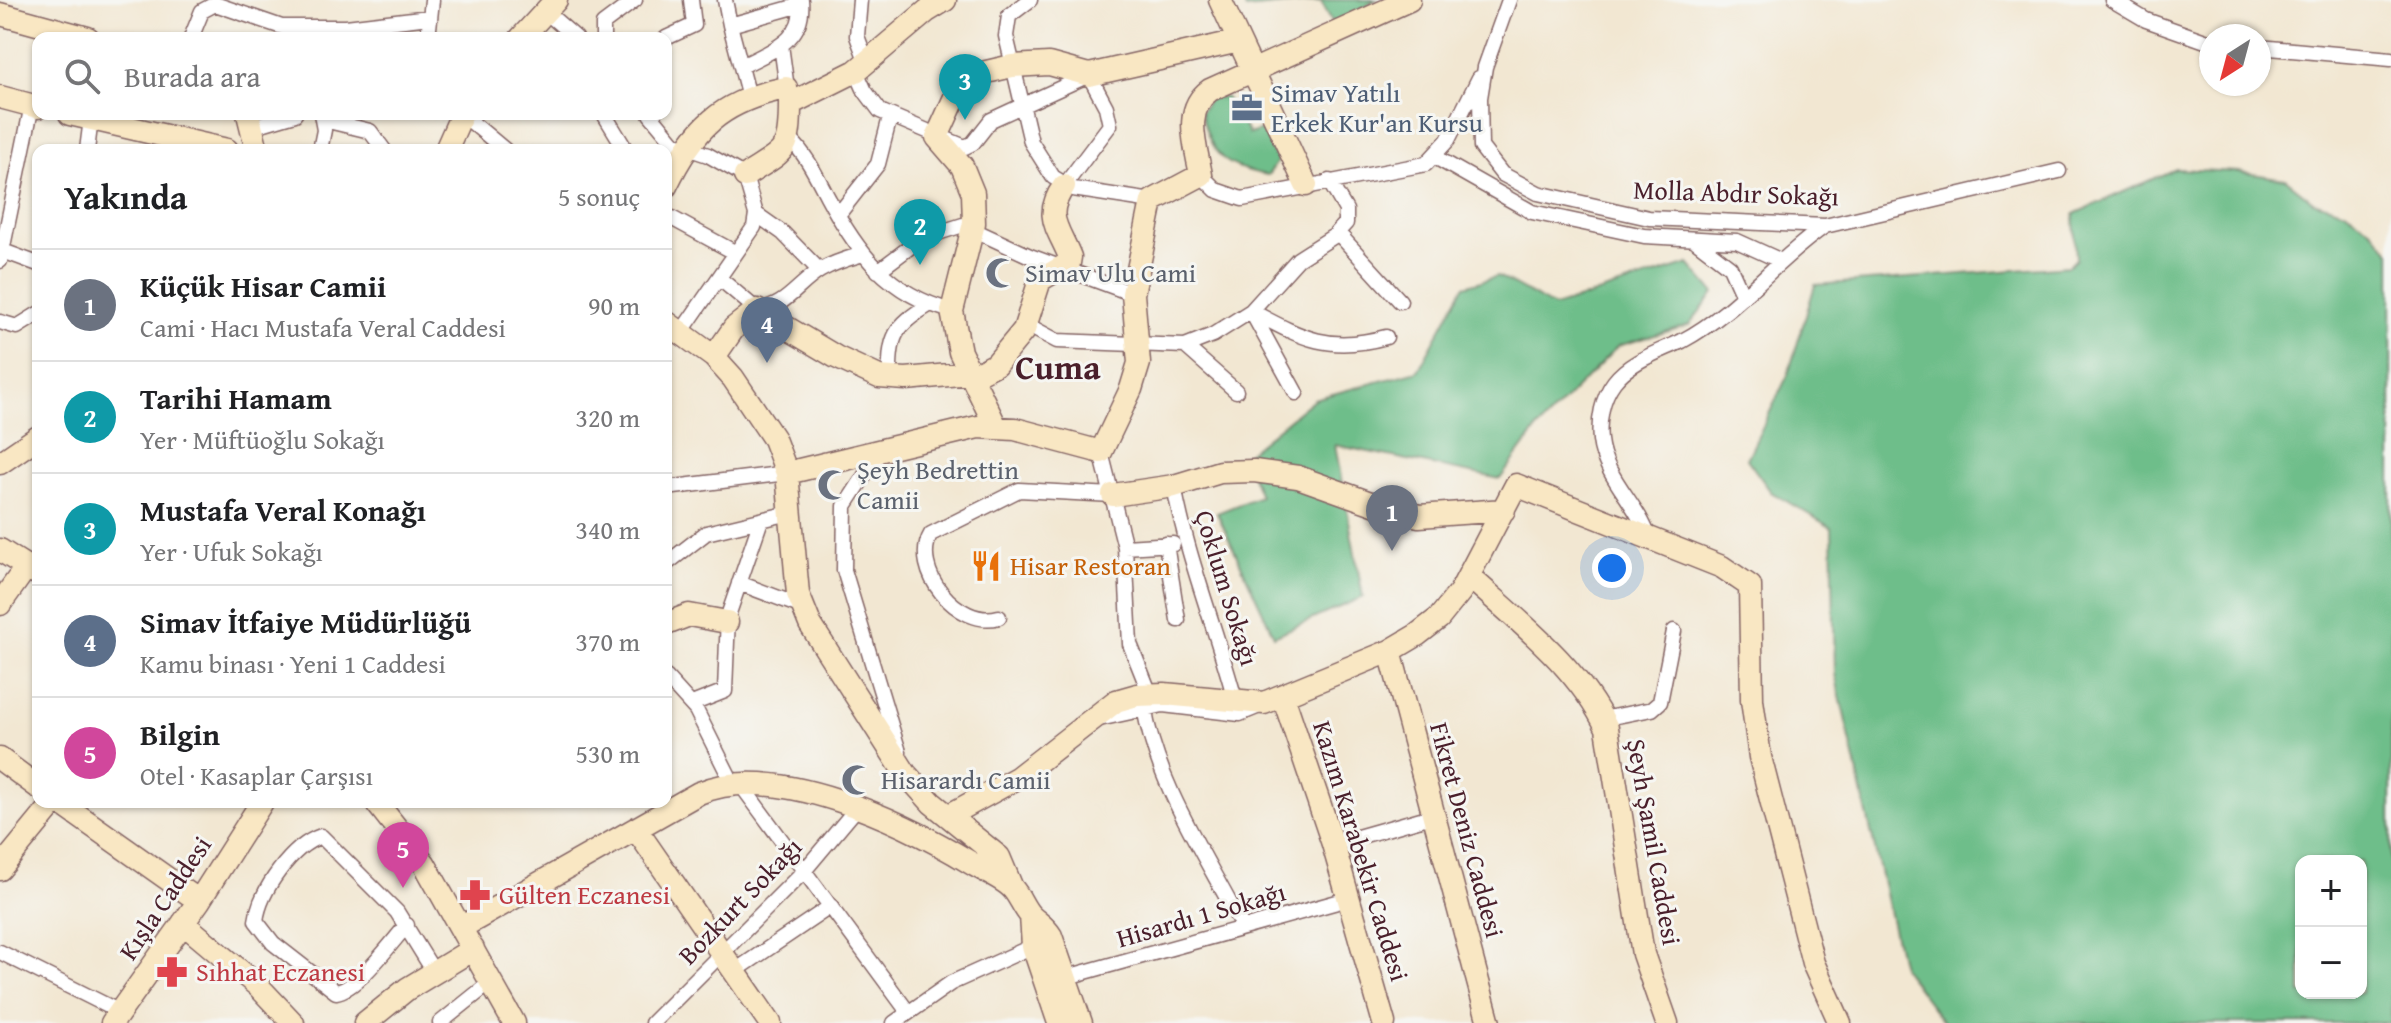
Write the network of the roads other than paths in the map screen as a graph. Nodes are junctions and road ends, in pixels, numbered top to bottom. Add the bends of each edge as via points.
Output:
1 (432, 0) edge
2 (635, 0) edge
3 (691, 0) edge
4 (725, 0) edge
5 (801, 0) edge
6 (860, 0) edge
7 (945, 0) edge
8 (1030, 0) edge
9 (1220, 0) edge
10 (1409, 0) edge
11 (1509, 0) edge
12 (2112, 0) edge
13 (551, 6) edge
14 (0, 14) edge
15 (429, 17) junction
16 (730, 25) junction
17 (66, 32) edge
18 (193, 32) edge
19 (297, 32) edge
20 (308, 32) edge
21 (428, 32) edge
22 (527, 32) edge
23 (571, 32) edge
24 (602, 32) edge
25 (672, 35) edge
26 (2199, 39) edge
27 (1239, 41) junction
28 (781, 45) junction
29 (2271, 48) edge
30 (2391, 59) edge
31 (742, 66) junction
32 (1012, 66) junction
33 (862, 67) junction
34 (1485, 67) junction
35 (1253, 70) junction
36 (1089, 75) junction
37 (788, 96) junction
38 (0, 97) edge
39 (749, 97) junction
40 (32, 105) edge
41 (1022, 106) junction
42 (890, 117) junction
43 (32, 120) edge
44 (81, 120) edge
45 (97, 120) edge
46 (323, 120) edge
47 (333, 120) edge
48 (459, 120) edge
49 (469, 120) edge
50 (608, 120) edge
51 (655, 120) edge
52 (250, 121) edge
53 (937, 137) junction
54 (789, 138) junction
55 (86, 144) edge
56 (201, 144) edge
57 (256, 144) edge
58 (321, 144) edge
59 (380, 144) edge
60 (449, 144) edge
61 (498, 144) edge
62 (622, 144) edge
63 (686, 148) junction
64 (1435, 157) junction
65 (2059, 171) dead end
66 (672, 175) edge
67 (1201, 175) junction
68 (745, 176) junction
69 (1329, 181) junction
70 (1306, 185) junction
71 (1064, 186) junction
72 (1152, 201) junction
73 (756, 214) junction
74 (838, 215) junction
75 (672, 218) edge
76 (1825, 226) junction
77 (972, 229) junction
78 (1338, 233) junction
79 (1693, 239) junction
80 (736, 253) junction
81 (863, 254) junction
82 (2, 256) edge
83 (1779, 260) junction
84 (32, 263) edge
85 (1064, 269) junction
86 (819, 270) junction
87 (878, 271) junction
88 (719, 278) junction
89 (1133, 294) junction
90 (1743, 296) junction
91 (1400, 301) dead end
92 (929, 305) junction
93 (757, 310) junction
94 (952, 311) junction
95 (1251, 311) junction
96 (32, 318) edge
97 (0, 322) edge
98 (1027, 325) junction
99 (672, 332) edge
100 (672, 334) edge
101 (1386, 337) dead end
102 (1185, 346) junction
103 (1140, 347) junction
104 (714, 357) junction
105 (970, 372) junction
106 (890, 378) junction
107 (1236, 391) dead end
108 (1296, 393) dead end
109 (996, 427) junction
110 (32, 441) edge
111 (880, 452) junction
112 (1101, 452) junction
113 (0, 463) edge
114 (787, 473) junction
115 (1174, 486) junction
116 (672, 487) edge
117 (1113, 495) junction
118 (1504, 510) junction
119 (790, 513) junction
120 (761, 520) junction
121 (1649, 538) junction
122 (1187, 543) junction
123 (1166, 544) junction
124 (1125, 547) junction
125 (672, 559) edge
126 (14, 564) edge
127 (1470, 577) junction
128 (739, 583) junction
129 (0, 604) edge
130 (800, 606) junction
131 (999, 617) dead end
132 (1178, 620) dead end
133 (672, 622) edge
134 (727, 622) junction
135 (1674, 631) dead end
136 (1390, 651) junction
137 (672, 684) edge
138 (1274, 700) junction
139 (1147, 701) junction
140 (1236, 703) junction
141 (692, 704) junction
142 (1602, 719) junction
143 (0, 759) edge
144 (905, 773) junction
145 (32, 783) edge
146 (737, 785) junction
147 (52, 808) edge
148 (66, 808) edge
149 (258, 808) edge
150 (381, 808) edge
151 (856, 809) junction
152 (1435, 815) junction
153 (948, 816) junction
154 (636, 829) junction
155 (1333, 844) junction
156 (0, 869) edge
157 (804, 871) junction
158 (1012, 888) junction
159 (1348, 899) junction
160 (199, 901) junction
161 (831, 906) junction
162 (1031, 916) junction
163 (183, 923) junction
164 (407, 925) junction
165 (462, 927) junction
166 (1243, 928) junction
167 (1033, 946) junction
168 (473, 949) junction
169 (0, 952) edge
170 (729, 962) junction
171 (434, 972) junction
172 (1067, 977) junction
173 (491, 982) junction
174 (908, 1012) junction
175 (116, 1018) edge
176 (293, 1023) edge
177 (365, 1023) edge
178 (440, 1023) edge
179 (514, 1023) edge
180 (652, 1023) edge
181 (770, 1023) edge
182 (894, 1023) edge
183 (1059, 1023) edge
184 (1081, 1023) edge
185 (1384, 1023) edge
186 (1489, 1023) edge
187 (1667, 1023) edge
188 (1840, 1023) edge

1 - 15 street
2 - 24 street via 610,17
3 - 25 street via 694,25
4 - 16 street
5 - 16 street via 788,9
5 - 28 street via 799,26
6 - 33 street via 857,36
7 - 33 street
8 - 32 street via 1007,22
9 - 27 street
10 - 35 street
11 - 34 street, Molla Abdır Sokağı
12 - 26 street via 2146,20
13 - 22 street
13 - 23 street
14 - 17 street
15 - 20 street
15 - 21 street
16 - 31 street
18 - 19 street via 202,11 215,4
27 - 35 street
27 - 36 street
28 - 31 street
28 - 37 street
29 - 30 street
31 - 39 street
32 - 36 street via 1049,64
32 - 41 street
32 - 53 street via 978,74 963,85
33 - 37 street
33 - 42 street via 872,103
34 - 64 street
34 - 76 street, Molla Abdır Sokağı via 1481,147 1493,166 1525,188 1649,218
35 - 67 street via 1210,90 1197,103 1193,125
35 - 70 street
36 - 41 street
36 - 71 street via 1110,125
37 - 39 street
37 - 54 street
38 - 40 street
39 - 63 street via 713,117
41 - 53 street via 991,120 969,146
41 - 71 street via 1037,155
42 - 53 street
42 - 74 street via 878,164
43 - 82 street
44 - 55 street
45 - 56 street
46 - 58 street
47 - 59 street via 370,131
48 - 60 street
49 - 61 street
50 - 62 street
51 - 63 street
52 - 57 street
53 - 77 street via 968,179
54 - 68 street via 781,152
54 - 74 street
63 - 66 street
63 - 68 street
64 - 69 street via 1413,168
64 - 79 street via 1532,212 1634,234
65 - 76 street, Molla Abdır Sokağı
67 - 70 street via 1216,190 1242,199
67 - 72 street
68 - 73 street
69 - 70 street
69 - 78 street via 1347,218
71 - 72 street
71 - 85 street via 1052,214 1070,257
72 - 89 street
73 - 80 street via 754,227
73 - 86 street
74 - 81 street
75 - 80 street
76 - 83 street
77 - 85 street
77 - 87 street via 955,226 932,233
77 - 94 street
78 - 91 street
78 - 95 street via 1298,259
79 - 83 street via 1747,244
79 - 90 street via 1730,267
80 - 88 street
81 - 86 street
81 - 87 street
82 - 84 street
83 - 90 street
85 - 89 street
85 - 98 street via 1040,280
86 - 93 street via 777,306
87 - 92 street via 906,295
88 - 93 street
88 - 99 street
89 - 103 street
90 - 121 street via 1710,325 1623,373 1605,398 1600,425 1603,456 1642,517
92 - 94 street
92 - 106 street via 895,333
93 - 104 street via 734,328
93 - 106 street via 862,371
94 - 105 street via 955,336
95 - 101 street via 1321,343 1349,346
95 - 102 street
95 - 108 street
96 - 97 street via 17,327
98 - 103 street via 1057,341
98 - 105 street via 996,364
100 - 104 street
102 - 103 street
102 - 107 street
103 - 112 street via 1131,389
104 - 114 street via 763,418
105 - 106 street
105 - 109 street
109 - 111 street via 961,430
109 - 112 street
110 - 113 street
111 - 114 street
111 - 144 street via 845,506 844,570
112 - 117 street
114 - 116 street
114 - 119 street
115 - 117 street
115 - 118 street via 1220,472 1254,471 1307,480 1419,516
115 - 122 street, Çoklum Sokağı
117 - 124 street
117 - 131 street via 1019,490 931,534 926,544 929,565 948,602 972,618
118 - 121 street via 1516,485
118 - 127 street
119 - 120 street
119 - 130 street
120 - 125 street via 706,533
120 - 128 street
121 - 188 street via 1722,567 1750,586 1752,700 1760,757 1813,963
122 - 123 street
122 - 140 street, Çoklum Sokağı
123 - 124 street
123 - 132 street
124 - 139 street via 1128,634
126 - 129 street
127 - 136 street via 1439,618
127 - 142 street, Şeyh Şamil Caddesi via 1545,647
128 - 130 street
128 - 134 street
130 - 144 street
133 - 134 street via 695,615
134 - 141 street via 725,691
135 - 142 street via 1660,702 1652,709
136 - 138 street
136 - 152 street, Fikret Deniz Caddesi
137 - 141 street
138 - 139 street via 1240,714
138 - 140 street
138 - 155 street, Kazım Karabekir Caddesi
139 - 140 street
139 - 153 street via 1116,701 1010,784
139 - 166 street via 1151,742 1163,772
141 - 146 street
142 - 187 street, Şeyh Şamil Caddesi via 1614,760 1643,954
143 - 145 street
144 - 153 street
146 - 151 street via 802,792
146 - 154 street via 699,793
146 - 157 street
147 - 156 street
148 - 160 street
149 - 160 street, Kışla Caddesi
150 - 165 street via 424,863
151 - 157 street, Bozkurt Sokağı
151 - 158 street via 903,825
152 - 155 street
152 - 186 street, Fikret Deniz Caddesi
153 - 158 street via 999,857
154 - 165 street
154 - 170 street
155 - 159 street, Kazım Karabekir Caddesi
157 - 161 street
157 - 170 street, Bozkurt Sokağı
158 - 162 street
159 - 166 street, Hisardı 1 Sokağı
159 - 185 street, Kazım Karabekir Caddesi
160 - 163 street, Kışla Caddesi
161 - 170 street
161 - 174 street
162 - 167 street
162 - 172 street via 1045,926
163 - 175 street, Kışla Caddesi
163 - 176 street
164 - 164 street via 357,981 336,992 259,930 257,912 284,866 301,846 321,836
164 - 171 street
165 - 168 street
166 - 172 street, Hisardı 1 Sokağı
167 - 174 street via 964,976
167 - 183 street
168 - 171 street
168 - 173 street
169 - 175 street
170 - 180 street, Bozkurt Sokağı
170 - 181 street
171 - 177 street
172 - 184 street
173 - 178 street
173 - 179 street
174 - 182 street

